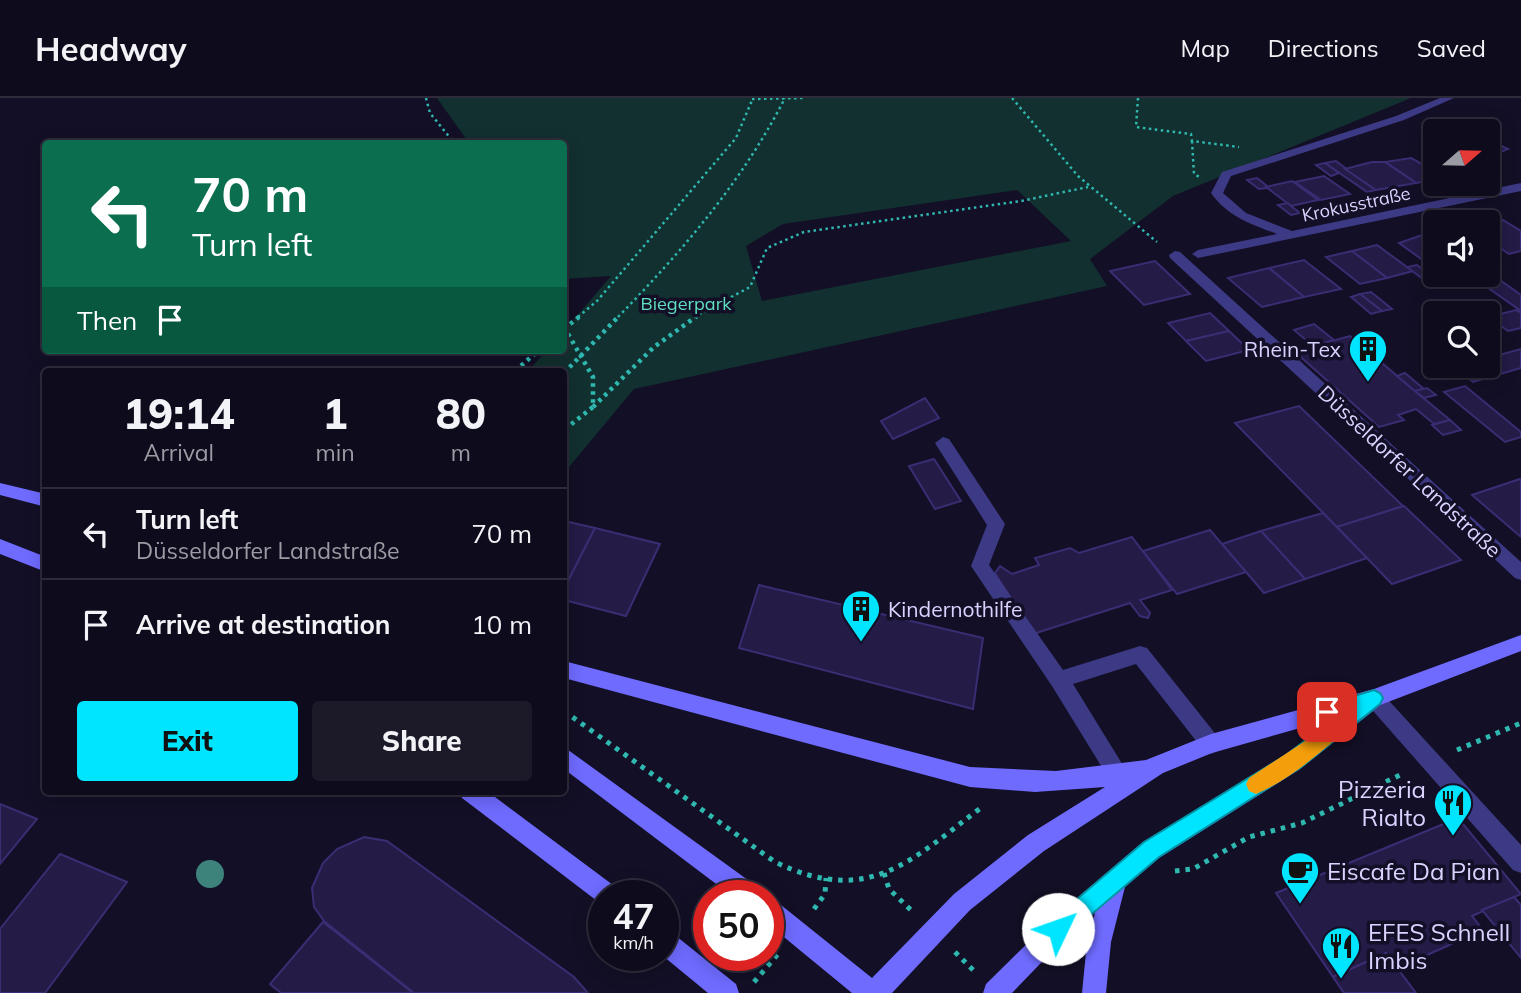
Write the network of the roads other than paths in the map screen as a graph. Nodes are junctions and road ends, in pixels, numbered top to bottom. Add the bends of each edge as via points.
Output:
1 (1449, 98) edge
2 (1521, 187) edge
3 (1291, 235) junction
4 (1198, 254) dead end
5 (1175, 255) road end
6 (943, 443) dead end
7 (0, 489) edge
8 (42, 500) edge
9 (0, 546) edge
10 (42, 563) edge
11 (1521, 573) edge
12 (1521, 643) edge
13 (567, 671) edge
14 (1059, 680) junction
15 (1374, 698) junction
16 (1211, 744) junction
17 (567, 759) edge
18 (1156, 766) junction
19 (1118, 775) junction
20 (475, 795) edge
21 (1521, 862) edge
22 (1116, 878) junction
23 (588, 880) edge
24 (729, 880) edge
25 (784, 922) edge
26 (679, 953) edge
27 (727, 993) edge
28 (873, 993) edge
29 (995, 993) edge
30 (1094, 993) edge

1 - 3 street via 1226,174 1217,193 1225,205 1241,217
2 - 3 street, Krokusstraße
3 - 4 street, Krokusstraße
5 - 11 street, Düsseldorfer Landstraße
6 - 14 street via 996,524 980,566
7 - 8 main road
9 - 10 main road
12 - 15 main road
13 - 19 main road via 926,767 1013,783
14 - 16 street via 1140,653
14 - 19 street
15 - 16 main road
15 - 21 street
15 - 22 main road via 1293,762 1152,850
16 - 18 main road
17 - 24 main road
18 - 19 main road
18 - 28 main road via 1036,843 962,902
20 - 23 main road
22 - 29 main road
22 - 30 main road via 1099,942
25 - 28 main road
26 - 27 main road

